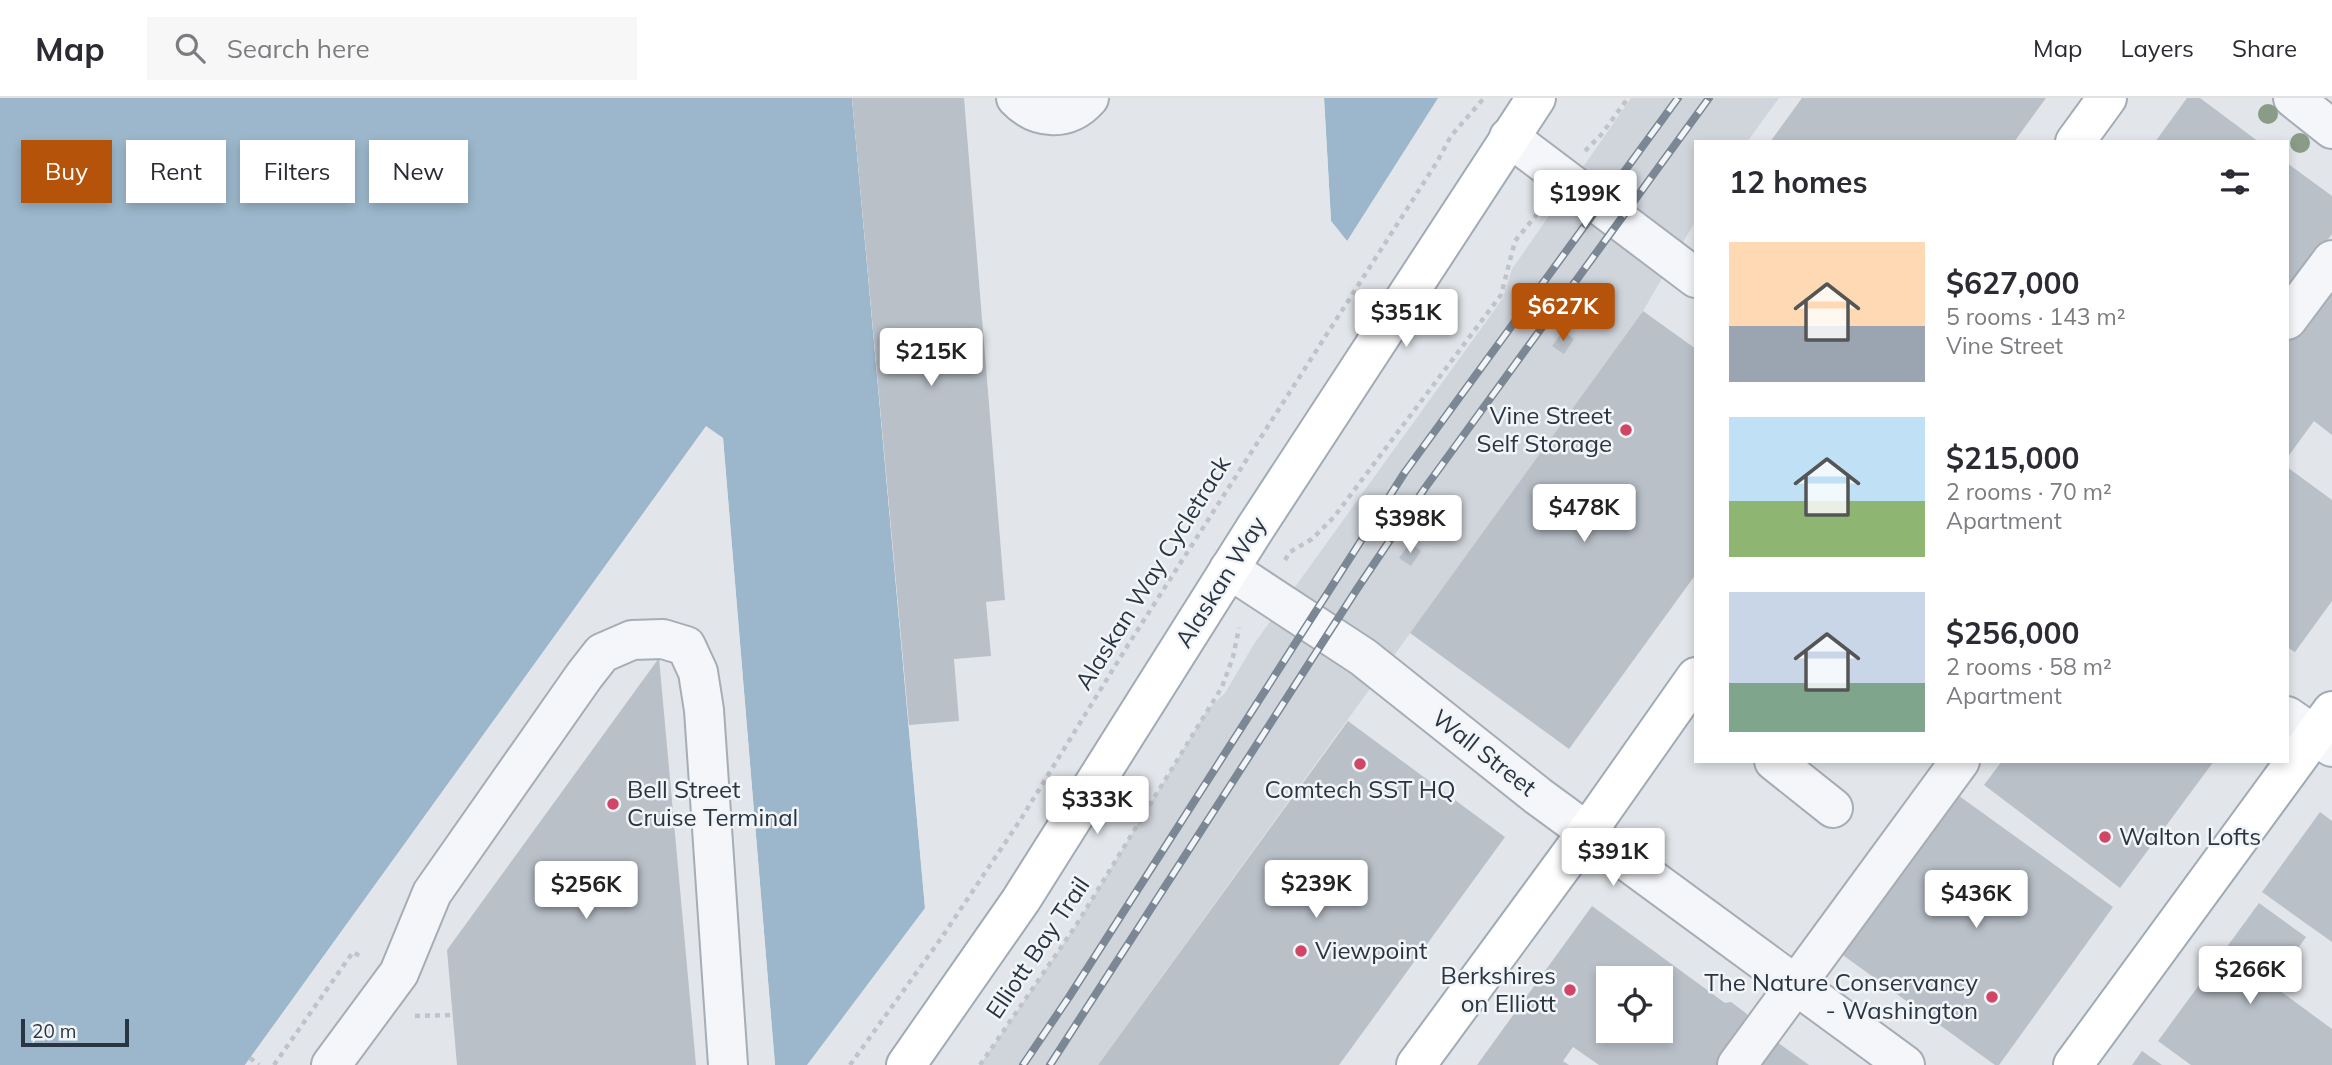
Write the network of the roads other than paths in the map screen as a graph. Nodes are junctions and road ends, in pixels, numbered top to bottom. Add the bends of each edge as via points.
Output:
1 (1016, 98) edge
2 (1089, 98) edge
3 (1536, 98) edge
4 (2107, 98) edge
5 (2293, 98) edge
6 (2332, 129) edge
7 (1509, 137) junction
8 (2076, 140) edge
9 (2332, 260) edge
10 (1694, 276) edge
11 (2289, 317) edge
12 (1229, 569) junction
13 (1692, 689) edge
14 (2317, 727) edge
15 (1777, 763) edge
16 (1960, 763) edge
17 (1833, 808) dead end
18 (1587, 832) junction
19 (1795, 985) junction
20 (331, 1065) edge
21 (728, 1065) edge
22 (906, 1065) edge
23 (1416, 1065) edge
24 (1737, 1065) edge
25 (1905, 1065) edge
26 (2073, 1065) edge

1 - 2 street via 1033,112 1050,116 1073,111
3 - 7 main road, Alaskan Way
4 - 8 main road
5 - 6 street
7 - 10 street
7 - 12 main road, Alaskan Way
9 - 11 street
12 - 18 street, Wall Street via 1363,657
12 - 22 main road, Alaskan Way via 1021,900
13 - 18 main road
14 - 26 main road
15 - 17 street
16 - 19 street
18 - 19 street, Wall Street
18 - 23 main road
19 - 24 street
19 - 25 street, Wall Street
20 - 21 street via 399,973 432,892 584,676 602,653 632,640 663,639 686,646 698,672

